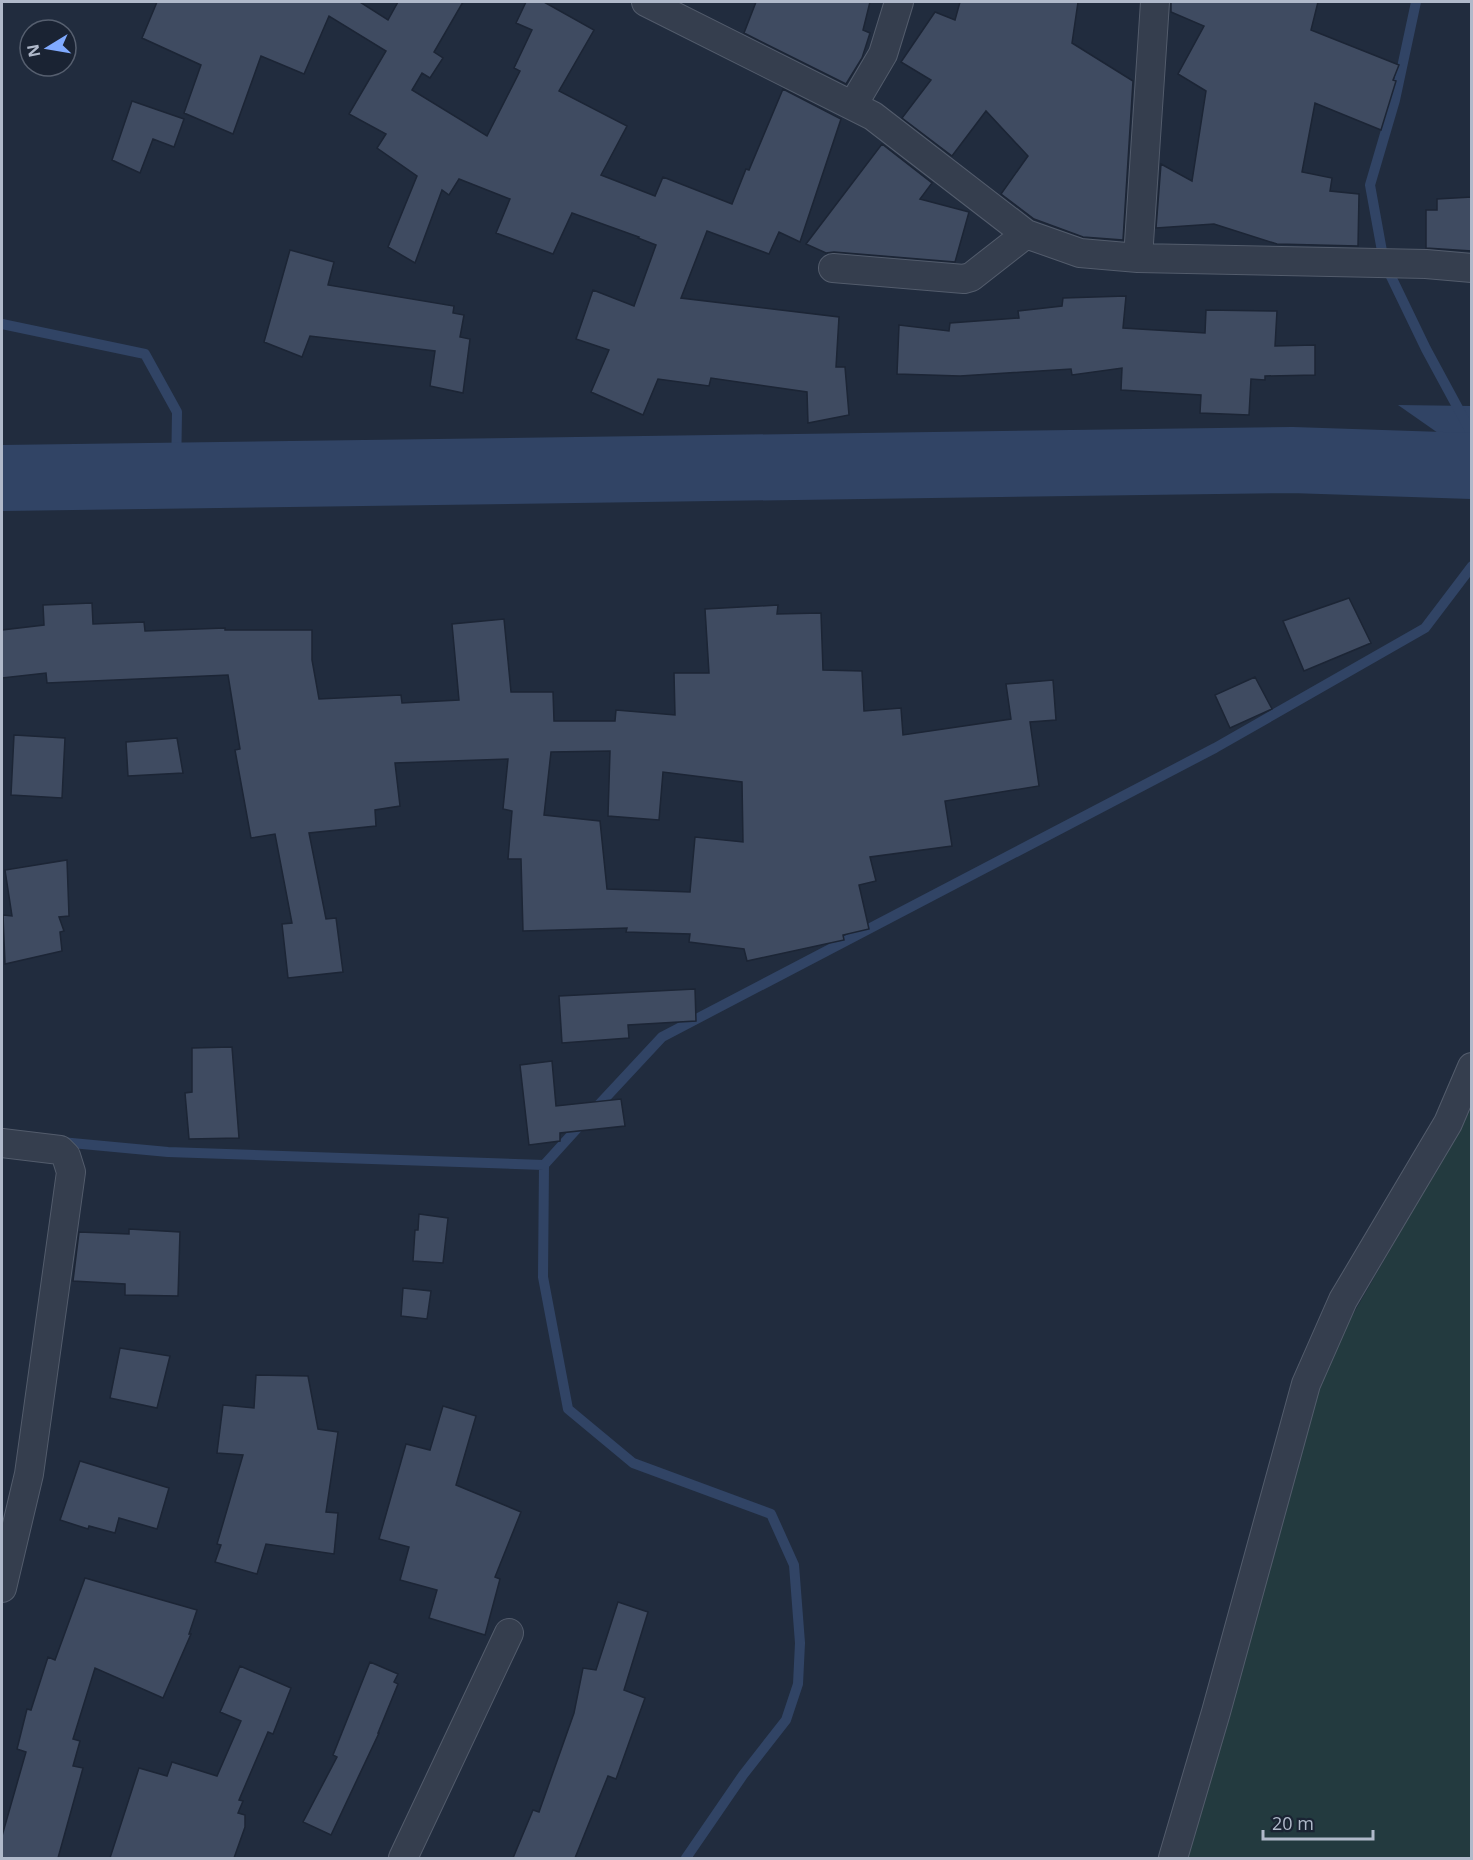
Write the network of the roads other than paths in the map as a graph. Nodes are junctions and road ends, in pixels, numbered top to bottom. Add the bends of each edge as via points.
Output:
1 (646, 2) edge
2 (899, 2) edge
3 (1155, 2) edge
4 (853, 105) junction
5 (1026, 234) junction
6 (1138, 258) junction
7 (833, 268) dead end
8 (1472, 268) edge
9 (1472, 1067) edge
10 (2, 1143) edge
11 (2, 1588) edge
12 (509, 1633) dead end
13 (403, 1858) edge
14 (1173, 1858) edge

1 - 4 street
2 - 4 street via 883,54
3 - 6 street
4 - 5 street via 873,116
5 - 6 street via 1080,253
5 - 7 street via 964,279
6 - 8 street
9 - 14 street via 1448,1123 1343,1300 1306,1384
10 - 11 street via 60,1150 71,1172 29,1474
12 - 13 street

